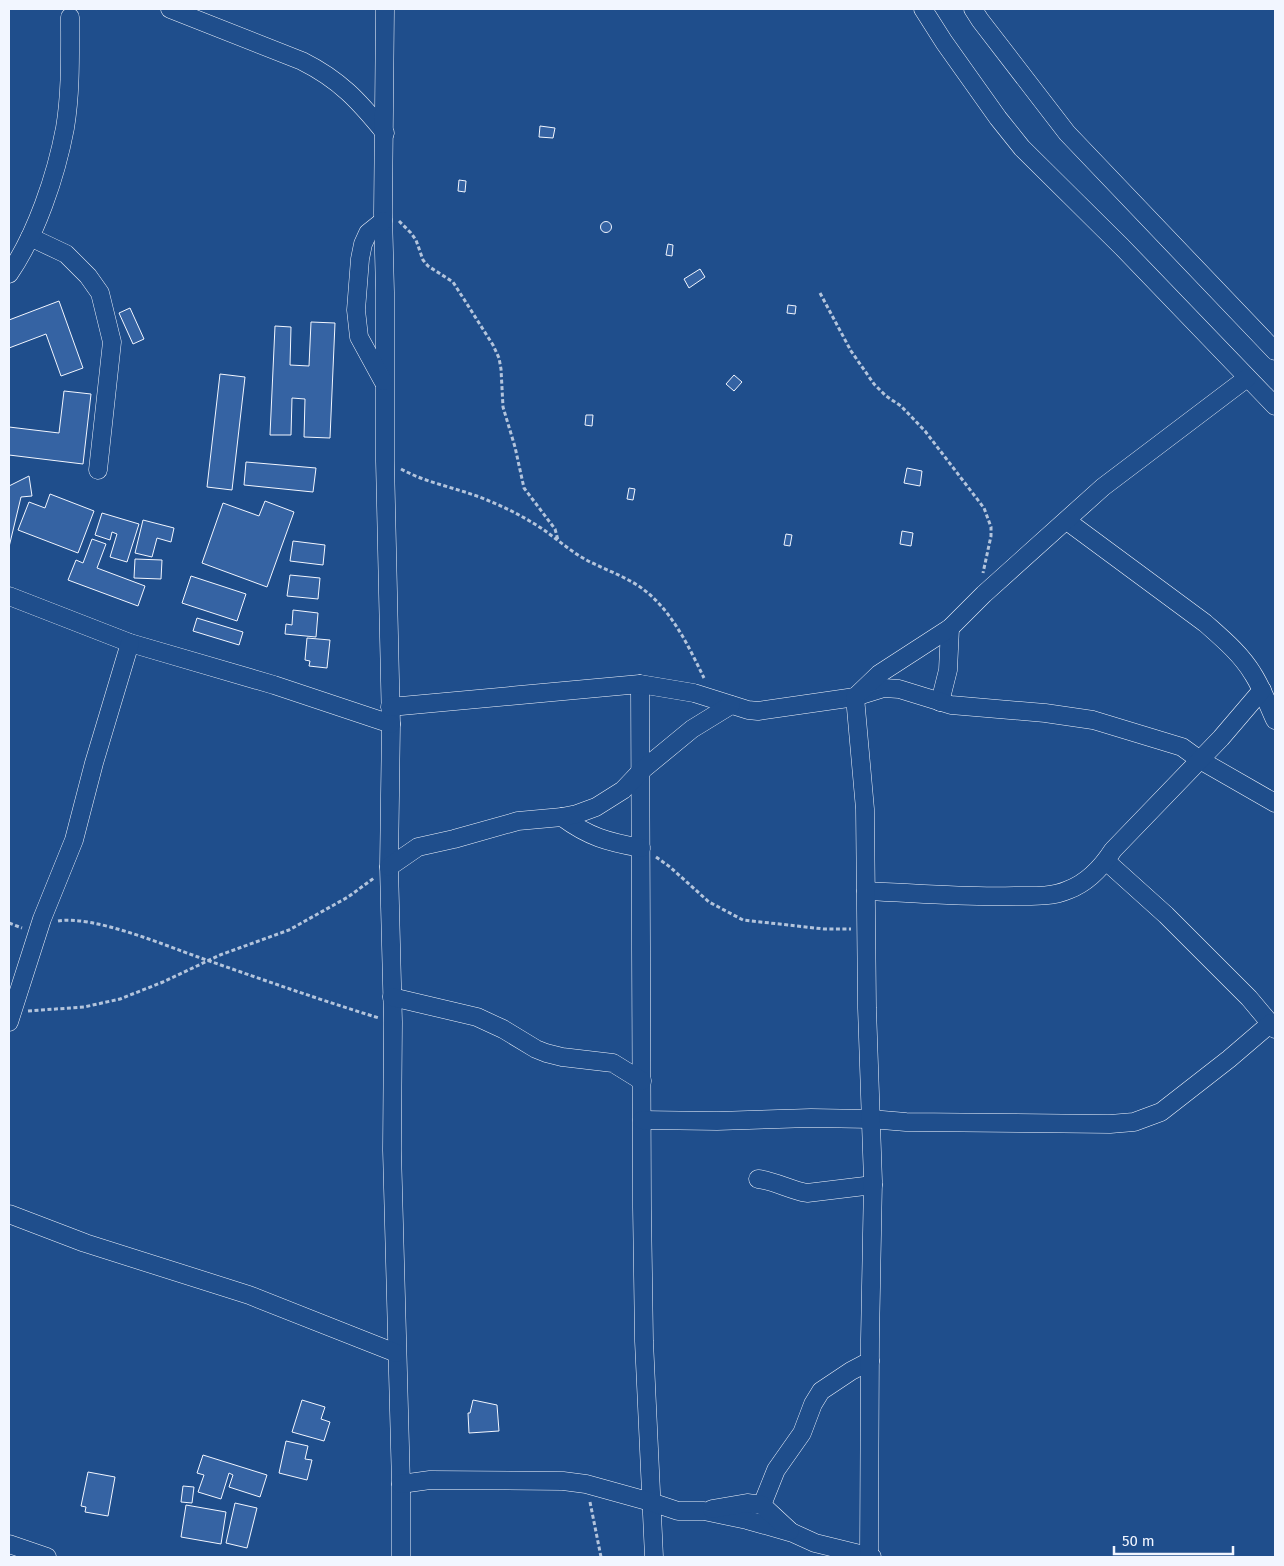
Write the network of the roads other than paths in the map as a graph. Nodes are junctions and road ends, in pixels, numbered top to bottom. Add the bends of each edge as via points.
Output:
1 (170, 9) edge
2 (385, 9) edge
3 (922, 9) edge
4 (973, 9) edge
5 (70, 17) dead end
6 (384, 133) junction
7 (383, 217) junction
8 (30, 238) junction
9 (9, 274) edge
10 (1275, 351) edge
11 (1247, 378) junction
12 (384, 384) junction
13 (1275, 406) edge
14 (98, 470) dead end
15 (1067, 521) junction
16 (9, 596) edge
17 (950, 628) junction
18 (130, 643) junction
19 (640, 684) junction
20 (1262, 690) junction
21 (855, 697) junction
22 (722, 702) junction
23 (940, 702) junction
24 (391, 715) junction
25 (1275, 720) edge
26 (1200, 760) junction
27 (641, 771) junction
28 (1275, 803) edge
29 (562, 816) junction
30 (641, 848) junction
31 (1106, 861) junction
32 (388, 867) junction
33 (866, 891) junction
34 (392, 997) junction
35 (10, 1017) edge
36 (1273, 1026) edge
37 (642, 1081) junction
38 (870, 1119) junction
39 (642, 1120) junction
40 (758, 1179) dead end
41 (873, 1185) junction
42 (9, 1214) edge
43 (396, 1353) junction
44 (870, 1361) junction
45 (401, 1484) junction
46 (651, 1502) junction
47 (762, 1505) junction
48 (704, 1511) junction
49 (793, 1534) junction
50 (9, 1544) edge
51 (47, 1557) edge
52 (401, 1557) edge
53 (654, 1557) edge
54 (871, 1557) edge

1 - 6 street via 320,70 361,103
2 - 6 street
3 - 11 street via 954,58 1022,148
4 - 10 street via 1067,133
5 - 8 street via 65,128 36,228
6 - 7 street
7 - 12 street
7 - 12 street via 368,233 363,244 356,310 359,337
8 - 9 street
8 - 14 street via 66,254 100,293 112,342
11 - 13 street
11 - 15 street via 1103,487
12 - 24 street
15 - 17 street
15 - 20 street via 1205,623 1243,660
16 - 18 street
17 - 21 street via 879,674
17 - 23 street via 948,670
18 - 24 street via 274,686
18 - 35 street via 74,840 40,925
19 - 22 street via 694,693
19 - 24 street
19 - 27 street
20 - 25 street
20 - 26 street
21 - 22 street via 768,710 748,710
21 - 23 street via 884,688
21 - 33 street via 865,809
22 - 27 street
23 - 26 street via 1093,720 1182,747
24 - 32 street
26 - 28 street
26 - 31 street
27 - 29 street via 609,800 577,814
27 - 30 street
29 - 30 street via 583,832 600,839
29 - 32 street via 518,821 418,847
30 - 37 street
31 - 33 street via 1078,886 1046,896
31 - 36 street via 1166,915
32 - 34 street
33 - 38 street
34 - 37 street via 477,1017 546,1053 613,1064
34 - 43 street
36 - 38 street via 1161,1112 1134,1122
37 - 39 street
38 - 39 street
38 - 41 street
39 - 46 street via 644,1341
40 - 41 street via 776,1182 799,1192
41 - 44 street
42 - 43 street via 84,1243 248,1295
43 - 45 street
44 - 47 street via 821,1391 802,1433 776,1470
44 - 54 street
45 - 46 street via 430,1480 562,1481 586,1484
45 - 52 street
46 - 48 street via 678,1511
46 - 53 street
47 - 48 street via 747,1502
47 - 49 street
48 - 49 street
49 - 54 street
50 - 51 street

